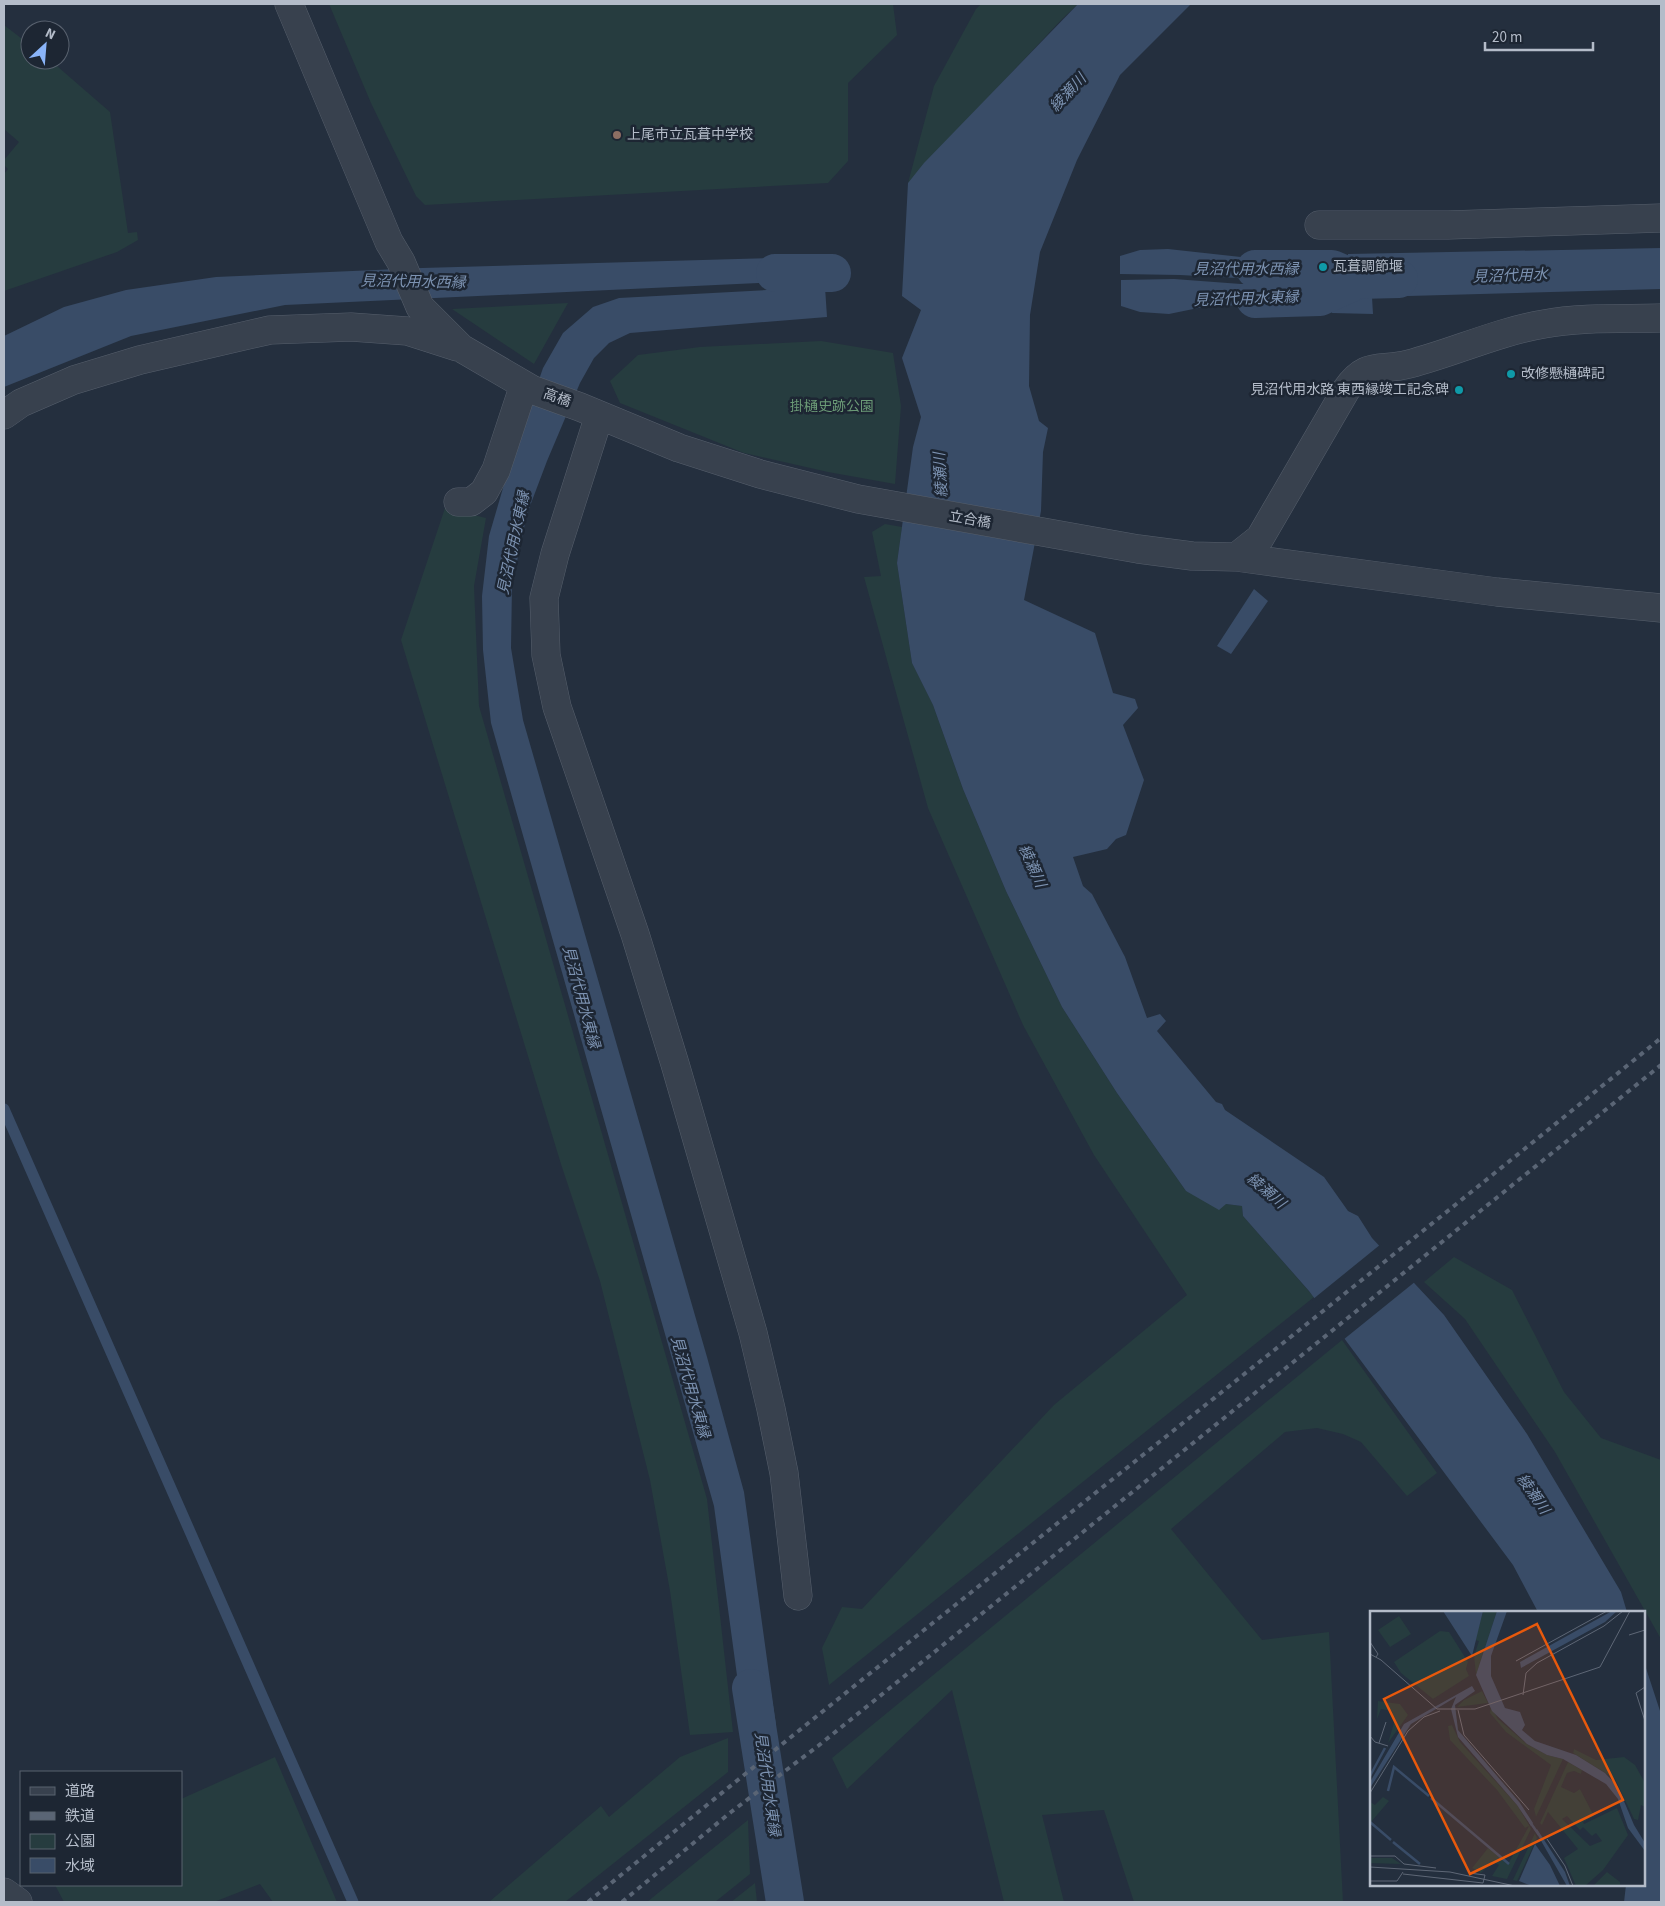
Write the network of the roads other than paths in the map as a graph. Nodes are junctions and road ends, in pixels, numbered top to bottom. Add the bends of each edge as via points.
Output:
1 (290, 4) edge
2 (1661, 218) edge
3 (1319, 225) dead end
4 (1661, 318) edge
5 (460, 348) junction
6 (529, 388) junction
7 (590, 411) junction
8 (4, 415) edge
9 (458, 502) dead end
10 (880, 503) joint
11 (1257, 560) junction
12 (1661, 608) edge
13 (798, 1596) dead end
14 (4, 1892) edge
15 (18, 1902) edge

1 - 5 street via 420,307
2 - 3 street via 1448,225
4 - 11 street via 1543,324 1499,334 1408,365 1363,371 1346,390 1260,538
5 - 6 street, 高橋
5 - 8 street via 407,331 351,328 270,330 140,360 74,380 21,403
6 - 7 street, 高橋
6 - 9 street via 484,492 471,502
7 - 10 street, 高橋 via 679,448 760,474
7 - 13 street via 544,598 546,655 557,707 635,934 753,1333 784,1473
10 - 11 street, 立合橋 via 1138,549
11 - 12 street, 立合橋 via 1497,592
14 - 15 street

